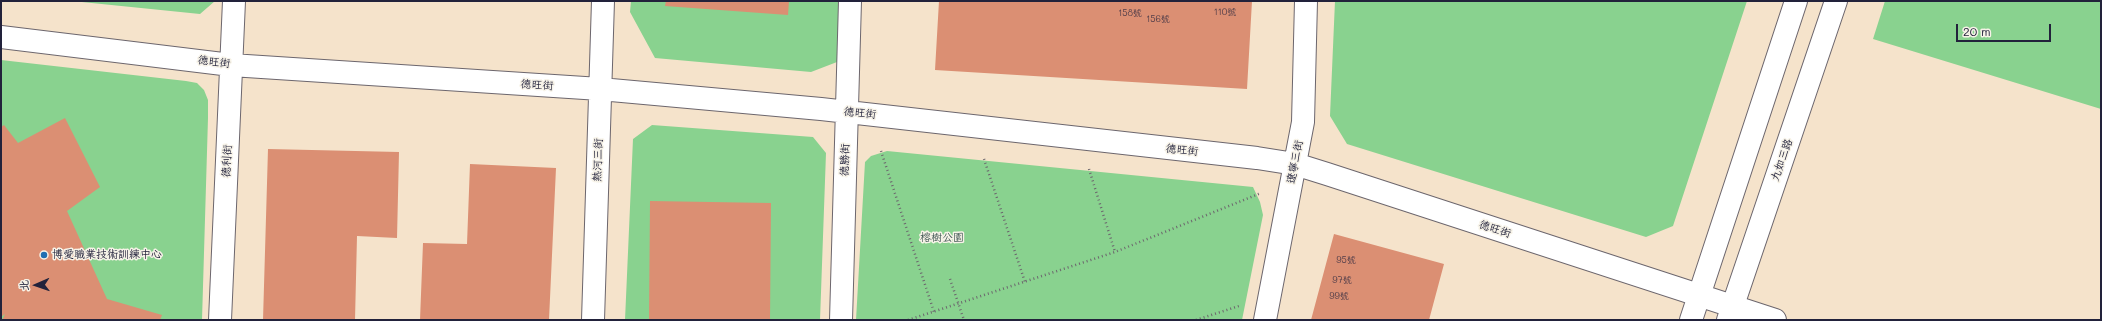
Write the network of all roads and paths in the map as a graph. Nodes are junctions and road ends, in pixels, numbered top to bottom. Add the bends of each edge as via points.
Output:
1 (234, 1) edge
2 (603, 1) edge
3 (850, 1) edge
4 (1306, 1) edge
5 (1796, 1) edge
6 (1836, 1) edge
7 (1, 37) edge
8 (231, 65) junction
9 (600, 89) junction
10 (846, 111) junction
11 (881, 151) dead end
12 (984, 159) dead end
13 (1295, 164) junction
14 (1089, 169) dead end
15 (1265, 192) dead end
16 (1115, 252) junction
17 (950, 279) dead end
18 (1025, 282) junction
19 (1698, 296) junction
20 (958, 304) junction
21 (1247, 304) dead end
22 (934, 312) junction
23 (1731, 313) edge
24 (220, 320) edge
25 (593, 320) edge
26 (841, 320) edge
27 (908, 320) edge
28 (964, 320) edge
29 (1196, 320) edge
30 (1265, 320) edge
31 (1691, 320) edge
32 (1775, 320) edge

1 - 8 street, 德利街
2 - 9 street, 熱河三街
3 - 10 street, 德勝街
4 - 13 street, 遼寧三街 via 1303,122
5 - 19 street
6 - 23 street, 九如三路
7 - 8 street, 德旺街
8 - 9 street, 德旺街
8 - 24 street, 德利街
9 - 10 street, 德旺街
9 - 25 street, 熱河三街
10 - 13 street, 德旺街
10 - 26 street, 德勝街
11 - 22 path
12 - 18 path
13 - 19 street, 德旺街
13 - 30 street, 遼寧三街
14 - 16 path
15 - 16 path
16 - 18 path
17 - 20 path
18 - 20 path
19 - 23 street, 德旺街
19 - 31 street
20 - 22 path
20 - 28 path
21 - 29 path
22 - 27 path
23 - 32 street, 德旺街

